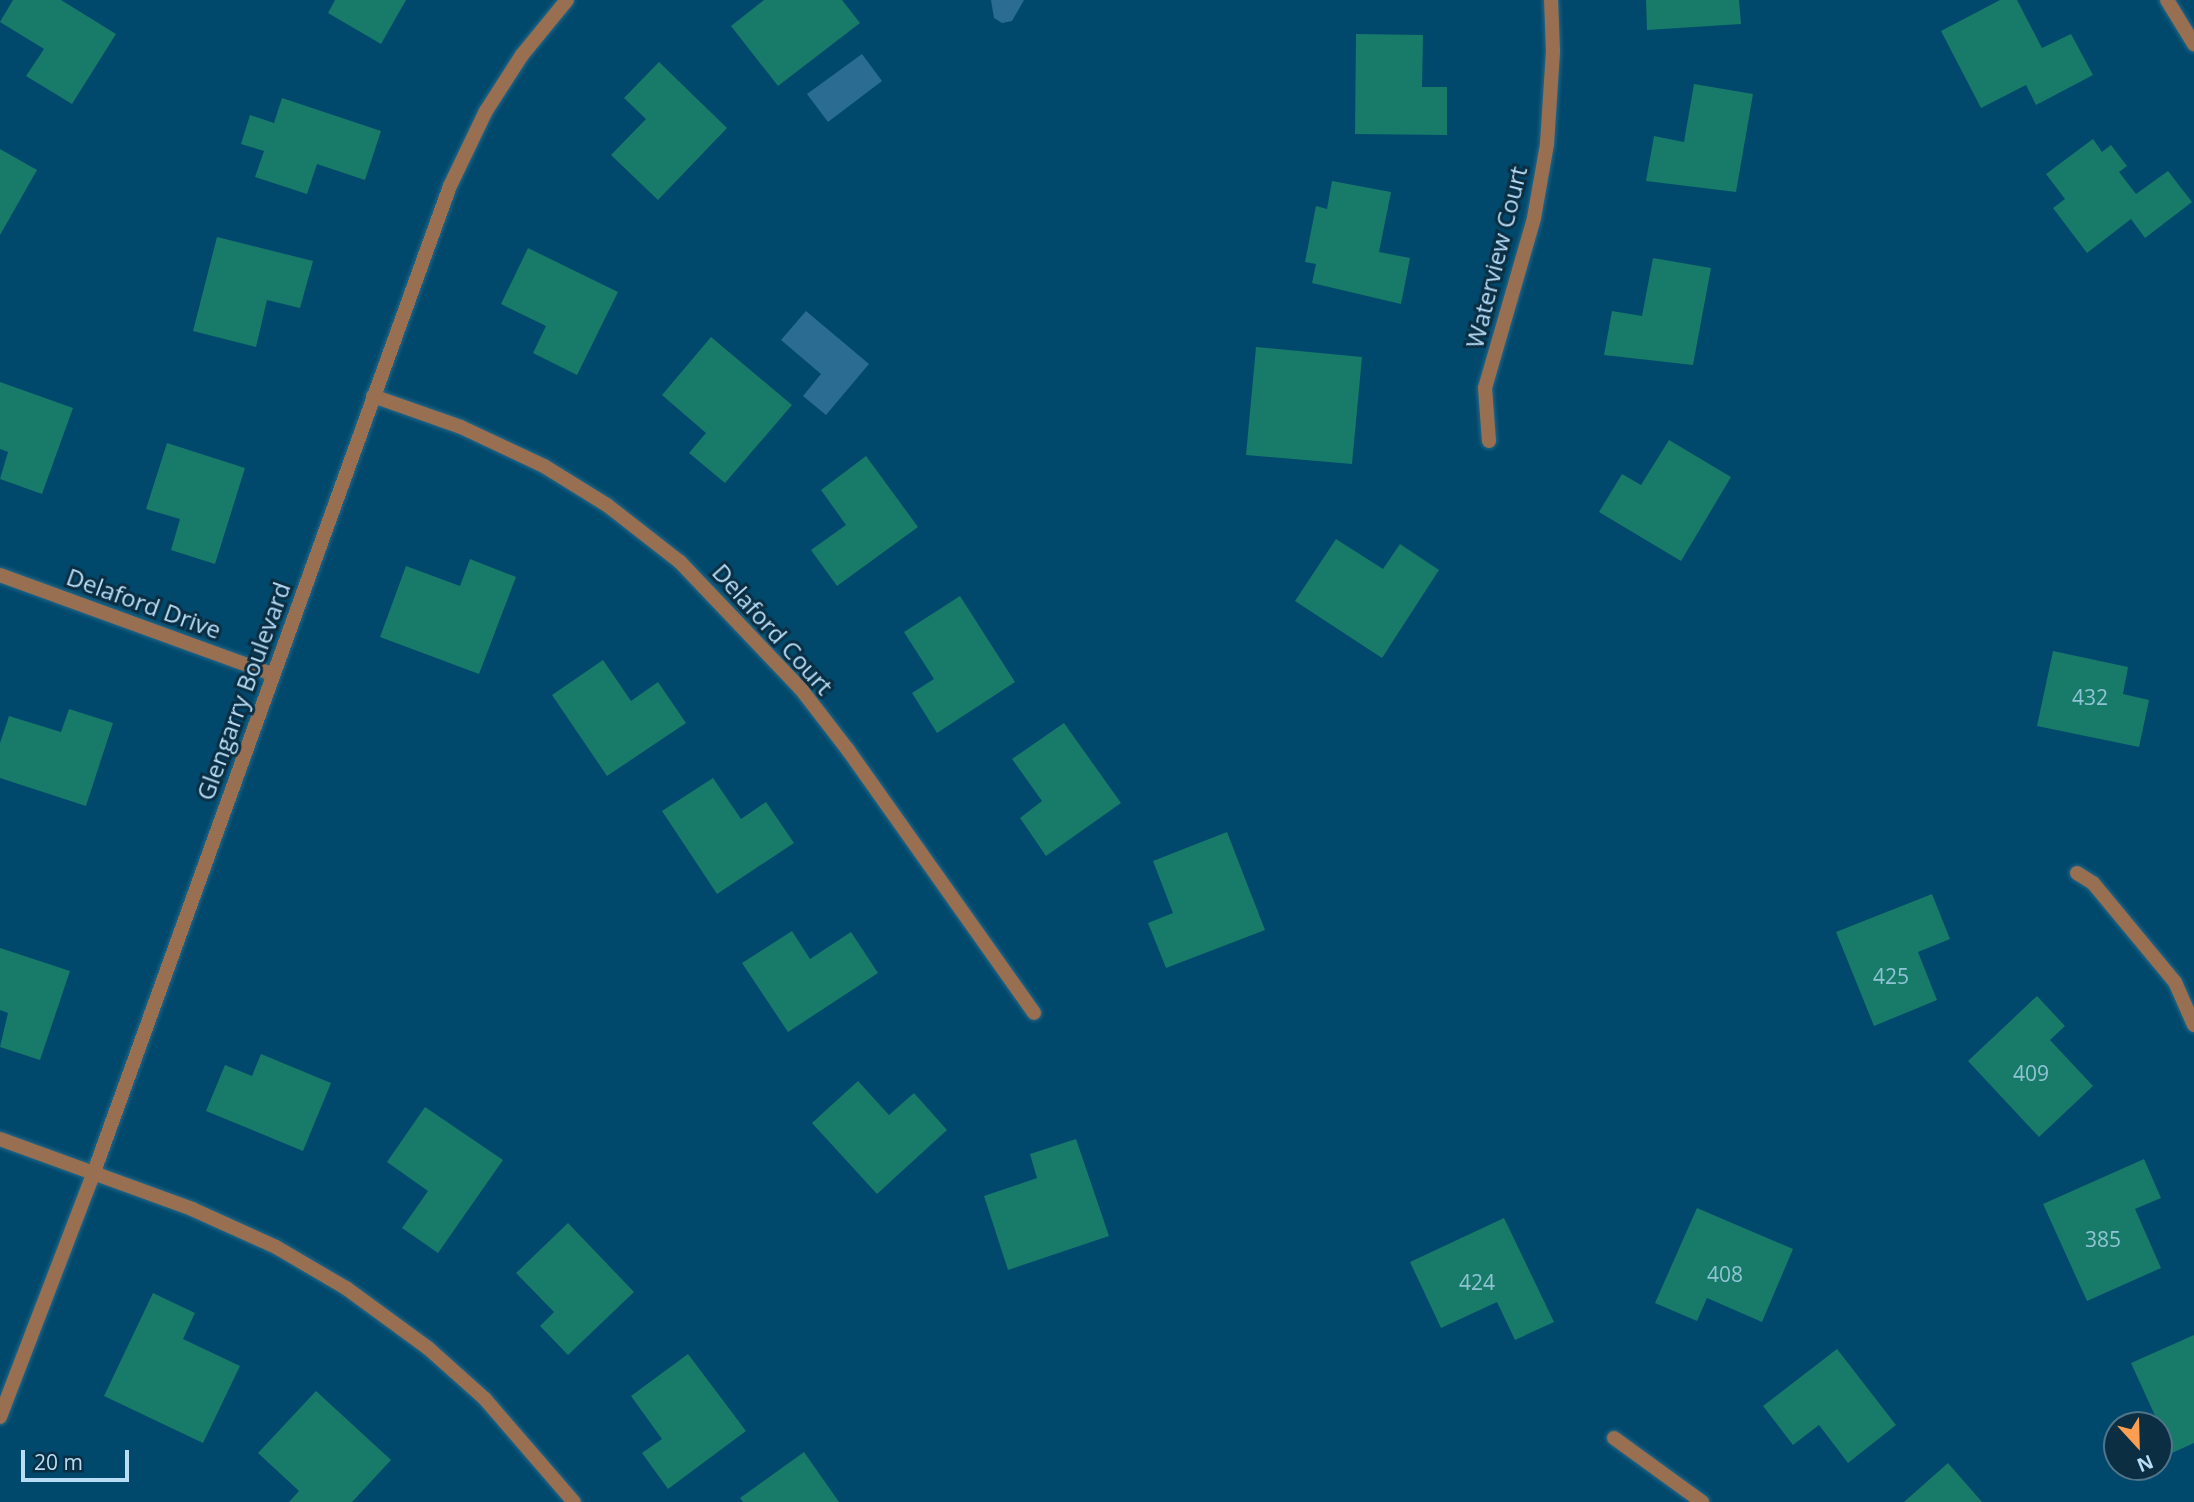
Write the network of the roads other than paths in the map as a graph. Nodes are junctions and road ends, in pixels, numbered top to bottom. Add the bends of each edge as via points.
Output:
1 (567, 0) edge
2 (1551, 0) edge
3 (2167, 0) edge
4 (2194, 44) edge
5 (373, 396) junction
6 (1489, 441) dead end
7 (0, 575) edge
8 (272, 674) junction
9 (2077, 873) dead end
10 (1034, 1013) dead end
11 (2194, 1025) edge
12 (0, 1139) edge
13 (94, 1172) junction
14 (0, 1417) edge
15 (1614, 1438) dead end
16 (574, 1502) edge
17 (1702, 1502) edge

1 - 5 street, Glengarry Boulevard via 522,55 486,111 450,186
2 - 6 street, Waterview Court via 1547,144 1534,218 1485,388
3 - 4 street
5 - 8 street, Glengarry Boulevard
5 - 10 street, Delaford Court via 461,426 544,466 607,505 680,562 784,670 848,750
7 - 8 street, Delaford Drive
8 - 13 street, Glengarry Boulevard
9 - 11 street via 2093,883 2175,982
12 - 13 street
13 - 14 street, Glengarry Boulevard
13 - 16 street via 276,1247 346,1288 428,1348 485,1399
15 - 17 street

